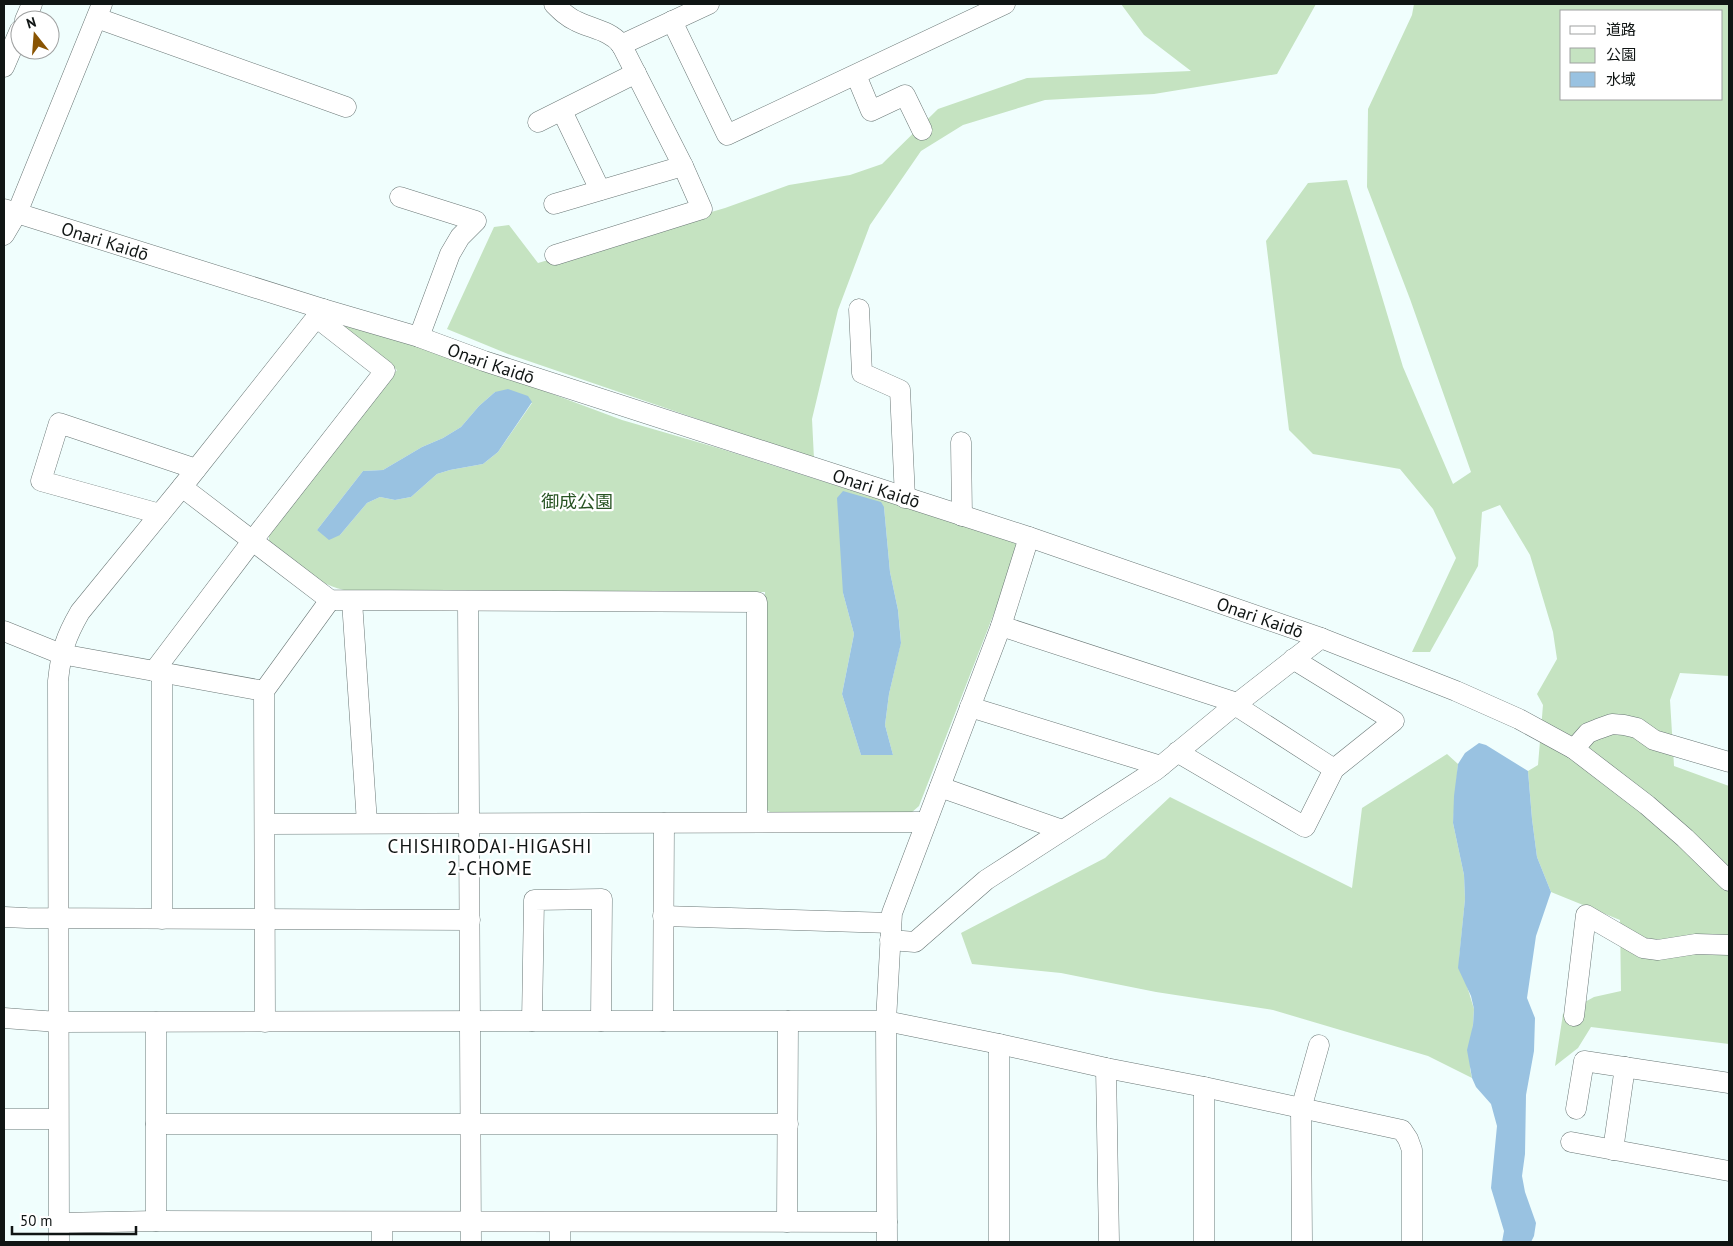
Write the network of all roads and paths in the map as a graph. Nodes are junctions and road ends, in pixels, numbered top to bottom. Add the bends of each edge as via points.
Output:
1 (554, 4) edge
2 (709, 4) edge
3 (1005, 4) edge
4 (99, 11) edge
5 (672, 21) junction
6 (621, 45) junction
7 (10, 48) edge
8 (4, 67) edge
9 (636, 73) junction
10 (856, 74) junction
11 (346, 107) dead end
12 (562, 111) junction
13 (538, 122) dead end
14 (922, 130) dead end
15 (683, 166) junction
16 (600, 190) junction
17 (400, 197) dead end
18 (554, 204) dead end
19 (10, 211) edge
20 (4, 235) edge
21 (555, 255) dead end
22 (859, 309) dead end
23 (320, 313) junction
24 (419, 337) junction
25 (961, 442) dead end
26 (196, 469) junction
27 (182, 487) junction
28 (905, 498) junction
29 (160, 514) junction
30 (962, 516) junction
31 (1029, 537) junction
32 (253, 540) junction
33 (330, 600) junction
34 (352, 600) junction
35 (468, 601) junction
36 (1000, 626) junction
37 (4, 632) edge
38 (1321, 638) junction
39 (61, 654) junction
40 (1293, 660) junction
41 (158, 672) junction
42 (264, 691) junction
43 (1236, 704) junction
44 (970, 708) junction
45 (1574, 749) junction
46 (1177, 752) junction
47 (1729, 762) edge
48 (1161, 766) junction
49 (1334, 768) junction
50 (940, 787) junction
51 (757, 822) junction
52 (926, 822) junction
53 (470, 823) junction
54 (664, 823) junction
55 (266, 824) junction
56 (367, 824) junction
57 (1062, 830) junction
58 (1729, 881) edge
59 (4, 916) edge
60 (664, 916) junction
61 (57, 918) junction
62 (162, 919) junction
63 (264, 919) junction
64 (470, 920) junction
65 (891, 931) junction
66 (1729, 945) edge
67 (1574, 1016) dead end
68 (4, 1018) edge
69 (532, 1020) junction
70 (663, 1020) junction
71 (470, 1021) junction
72 (601, 1021) junction
73 (788, 1021) junction
74 (58, 1022) junction
75 (156, 1022) junction
76 (265, 1022) junction
77 (886, 1022) junction
78 (999, 1044) junction
79 (1319, 1045) dead end
80 (1625, 1067) junction
81 (1106, 1068) junction
82 (1729, 1083) edge
83 (1204, 1087) junction
84 (1301, 1109) junction
85 (1576, 1109) dead end
86 (4, 1119) edge
87 (57, 1120) junction
88 (156, 1124) junction
89 (471, 1124) junction
90 (788, 1124) junction
91 (1571, 1142) dead end
92 (1612, 1150) junction
93 (1729, 1171) edge
94 (156, 1222) junction
95 (471, 1222) junction
96 (787, 1222) junction
97 (888, 1222) junction
98 (382, 1232) edge
99 (58, 1233) edge
100 (560, 1233) edge
101 (471, 1242) edge
102 (887, 1242) edge
103 (999, 1242) edge
104 (1109, 1242) edge
105 (1204, 1242) edge
106 (1302, 1242) edge
107 (1412, 1242) edge

1 - 6 street via 577,22 611,34
2 - 5 street
3 - 10 street
4 - 11 street
4 - 19 street
5 - 6 street
5 - 10 street via 727,135
6 - 9 street
7 - 8 street
9 - 12 street
9 - 15 street
10 - 14 street via 871,110 905,95
12 - 13 street
12 - 16 street
15 - 16 street
15 - 21 street via 702,209
16 - 18 street
17 - 24 street via 476,221 460,237 450,254
19 - 20 street
19 - 23 street, Onari Kaidō
22 - 28 street via 862,373 900,390
23 - 24 street, Onari Kaidō
23 - 26 street
23 - 32 street via 385,371
24 - 28 street, Onari Kaidō
25 - 30 street
26 - 27 street
26 - 29 street via 59,423 41,481
27 - 29 street
27 - 32 street
28 - 30 street, Onari Kaidō
29 - 39 street via 80,612
30 - 31 street, Onari Kaidō
31 - 36 street
31 - 38 street, Onari Kaidō
32 - 33 street
32 - 41 street
33 - 34 street
33 - 42 street
34 - 35 street
34 - 56 street
35 - 51 street via 757,602
35 - 53 street
36 - 43 street
36 - 44 street
37 - 39 street
38 - 40 street
38 - 45 street, Onari Kaidō via 1456,690
39 - 41 street
39 - 61 street via 58,681
40 - 43 street
40 - 49 street via 1394,721
41 - 42 street
41 - 62 street
42 - 55 street
43 - 46 street
43 - 49 street
44 - 48 street
44 - 50 street
45 - 47 street via 1588,734 1598,729 1612,724 1624,725 1637,728 1654,740
45 - 58 street, Onari Kaidō via 1647,805
46 - 48 street
46 - 49 street via 1304,827
48 - 57 street
50 - 52 street
50 - 57 street
51 - 52 street
51 - 54 street
52 - 65 street via 892,914
53 - 54 street
53 - 56 street
53 - 64 street
54 - 60 street
55 - 56 street
55 - 63 street
57 - 65 street via 986,880 916,942
59 - 61 street
60 - 65 street
60 - 70 street
61 - 62 street
61 - 74 street
62 - 63 street
63 - 64 street
63 - 76 street
64 - 71 street
65 - 77 street
66 - 67 street via 1696,944 1658,950 1643,948 1586,915
68 - 74 street
69 - 71 street
69 - 72 street
69 - 72 street via 534,900 602,899
70 - 72 street
70 - 73 street
71 - 76 street
71 - 89 street
73 - 77 street
73 - 90 street
74 - 75 street
74 - 87 street
75 - 76 street
75 - 88 street
77 - 78 street
77 - 97 street
78 - 81 street
78 - 103 street
79 - 84 street
80 - 82 street
80 - 85 street via 1584,1061
80 - 92 street
81 - 83 street
81 - 104 street
83 - 84 street
83 - 105 street
84 - 106 street
84 - 107 street via 1402,1130 1412,1150
86 - 87 street
87 - 99 street
88 - 89 street
88 - 94 street
89 - 90 street
89 - 95 street
90 - 96 street
91 - 92 street
92 - 93 street
94 - 98 street
94 - 99 street
95 - 98 street
95 - 100 street
95 - 101 street
96 - 97 street
96 - 100 street
97 - 102 street

